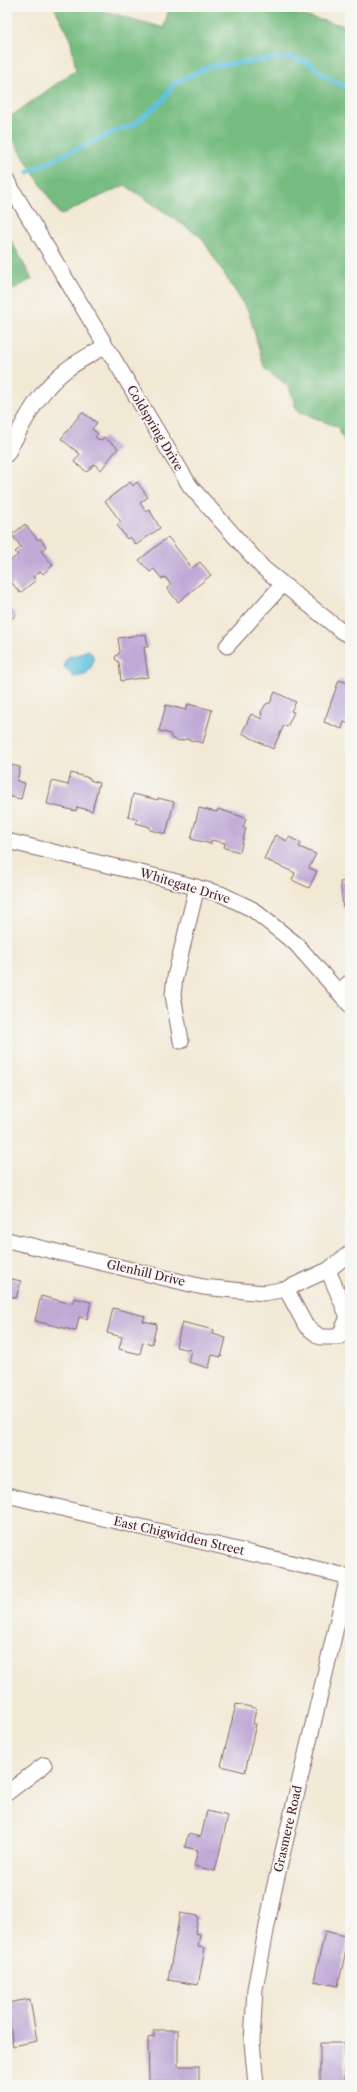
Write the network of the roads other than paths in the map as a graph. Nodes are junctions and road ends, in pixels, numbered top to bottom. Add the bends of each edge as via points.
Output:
1 (7, 181) edge
2 (105, 346) junction
3 (7, 454) edge
4 (283, 584) junction
5 (350, 636) edge
6 (227, 646) dead end
7 (7, 841) edge
8 (197, 887) junction
9 (344, 986) edge
10 (350, 1005) edge
11 (181, 1041) dead end
12 (7, 1240) edge
13 (350, 1253) edge
14 (328, 1270) junction
15 (286, 1289) junction
16 (7, 1495) edge
17 (349, 1577) edge
18 (44, 1765) dead end
19 (7, 1793) edge
20 (256, 2085) edge

1 - 2 street, Coldspring Drive
2 - 3 street via 65,371 45,391 28,414
2 - 4 street, Coldspring Drive via 190,486 263,568
4 - 5 street, Coldspring Drive
4 - 6 street
7 - 8 street, Whitegate Drive
8 - 9 street, Whitegate Drive via 221,894 252,909
8 - 11 street via 174,983 173,995
9 - 10 street, Whitegate Drive
12 - 15 street, Glenhill Drive via 203,1287 264,1293
13 - 14 street, Glenhill Drive
14 - 15 street, Glenhill Drive
14 - 15 street via 348,1317 339,1337 320,1337 306,1326
16 - 17 street, East Chigwidden Street
17 - 20 street, Grasmere Road via 274,1889 255,1989 252,2042
18 - 19 street

